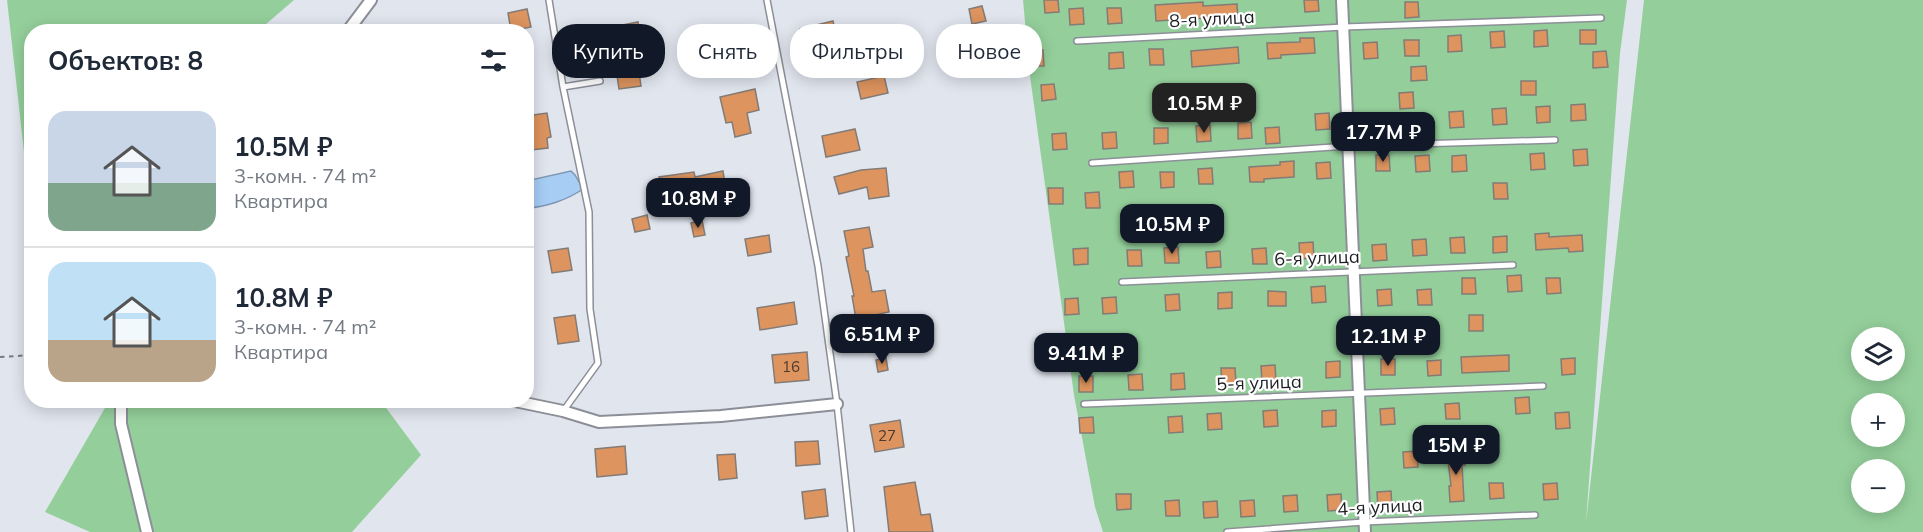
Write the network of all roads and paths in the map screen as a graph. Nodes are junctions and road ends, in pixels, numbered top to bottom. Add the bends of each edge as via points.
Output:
1 (371, 0) edge
2 (549, 0) edge
3 (767, 0) edge
4 (1342, 0) edge
5 (1601, 18) dead end
6 (353, 24) edge
7 (1344, 27) junction
8 (1077, 41) dead end
9 (600, 81) dead end
10 (563, 87) junction
11 (1555, 140) dead end
12 (1348, 146) junction
13 (1092, 163) dead end
14 (1513, 266) dead end
15 (1354, 272) junction
16 (1122, 282) dead end
17 (24, 356) edge
18 (0, 357) edge
19 (1542, 386) dead end
20 (1358, 394) junction
21 (837, 404) junction
22 (1084, 404) dead end
23 (534, 405) edge
24 (121, 408) edge
25 (564, 411) junction
26 (1535, 515) dead end
27 (1365, 527) edge
28 (147, 532) edge
29 (851, 532) edge
30 (1227, 532) edge

1 - 6 street
2 - 10 lane
3 - 21 lane via 818,266
4 - 7 street
5 - 7 lane, 8-я улица
7 - 8 lane, 8-я улица
7 - 12 street
9 - 10 lane
10 - 25 lane via 589,212 590,309 598,363
11 - 12 lane
12 - 13 lane
12 - 15 street
14 - 15 lane, 6-я улица
15 - 16 lane, 6-я улица
15 - 20 street
17 - 18 path
19 - 20 lane, 5-я улица
20 - 22 lane, 5-я улица
20 - 27 street
21 - 25 street via 721,416 599,422
21 - 29 lane
23 - 25 street
24 - 28 street via 121,424
26 - 27 lane, 4-я улица
27 - 30 lane, 4-я улица

